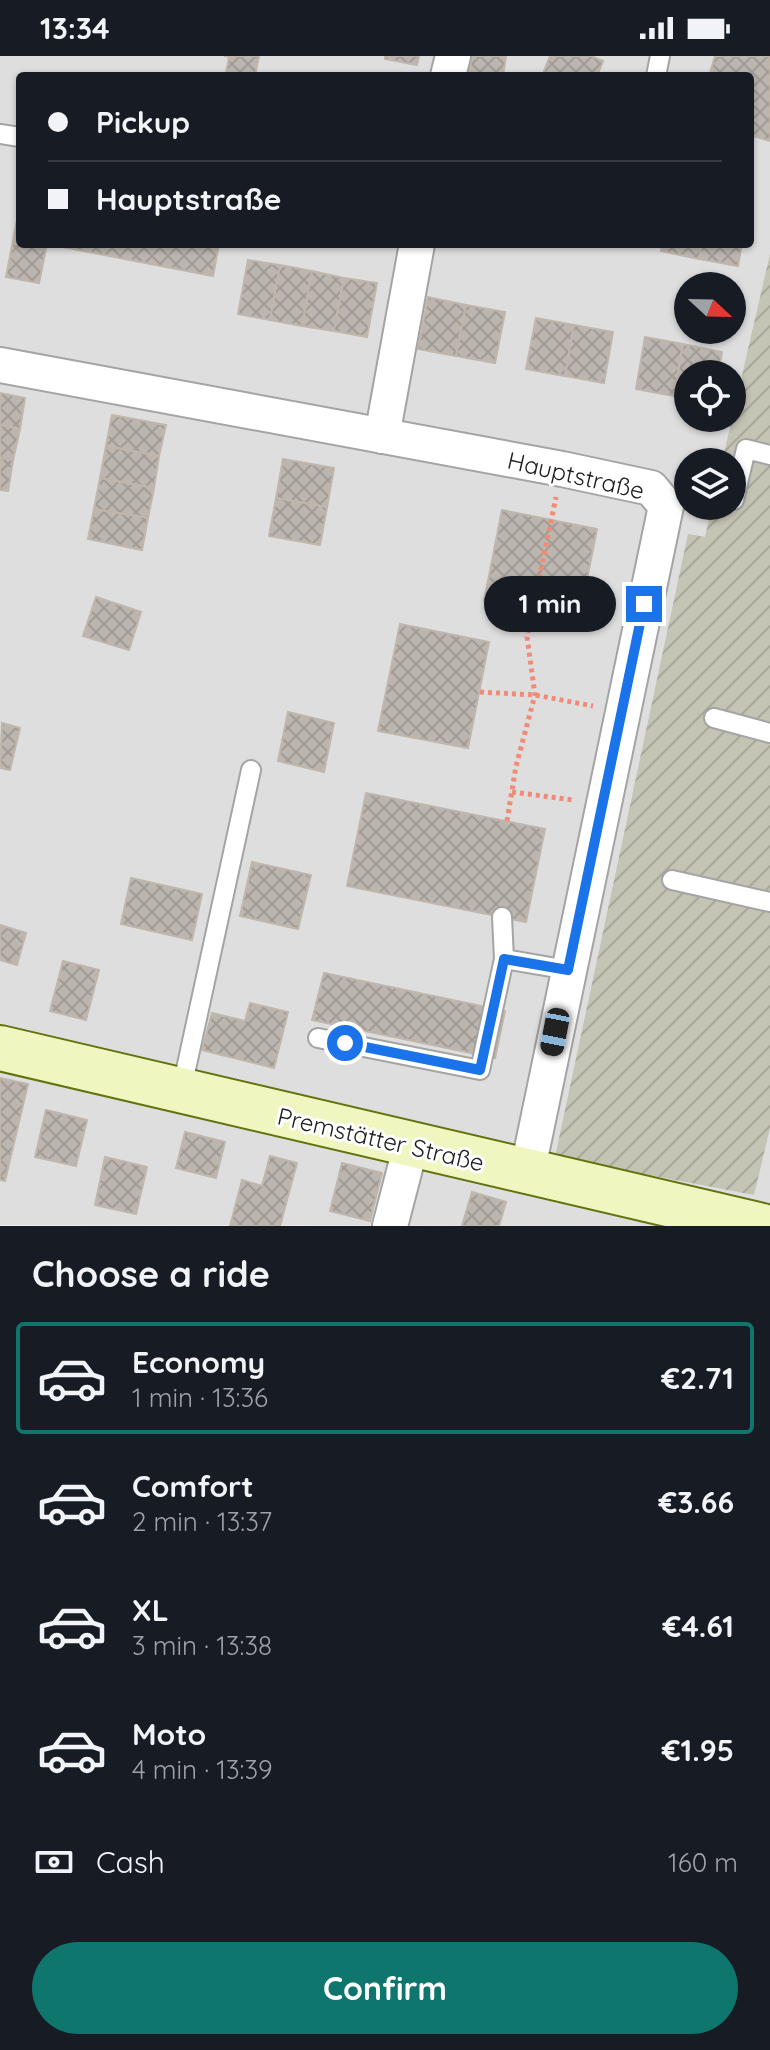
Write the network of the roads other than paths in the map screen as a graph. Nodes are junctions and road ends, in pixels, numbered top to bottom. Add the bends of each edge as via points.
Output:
1 (416, 248) edge
2 (0, 365) edge
3 (382, 436) junction
4 (746, 449) edge
5 (770, 455) edge
6 (674, 503) edge
7 (674, 516) edge
8 (714, 718) dead end
9 (770, 733) edge
10 (251, 770) dead end
11 (672, 880) dead end
12 (770, 902) edge
13 (502, 917) dead end
14 (504, 959) junction
15 (568, 970) junction
16 (318, 1038) dead end
17 (0, 1048) edge
18 (181, 1092) junction
19 (411, 1145) junction
20 (527, 1173) junction
21 (390, 1226) edge
22 (762, 1226) edge

1 - 3 street
2 - 3 street, Hauptstraße
3 - 6 street, Hauptstraße via 651,488
4 - 5 lane
7 - 15 street, Hauptstraße via 621,712
8 - 9 lane
10 - 18 lane
11 - 12 lane
13 - 14 lane
14 - 15 lane
14 - 16 lane via 480,1070
15 - 20 street, Hauptstraße
17 - 18 main road, Premstätter Straße
18 - 19 main road, Premstätter Straße
19 - 20 main road, Premstätter Straße
19 - 21 street
20 - 22 main road, Premstätter Straße

